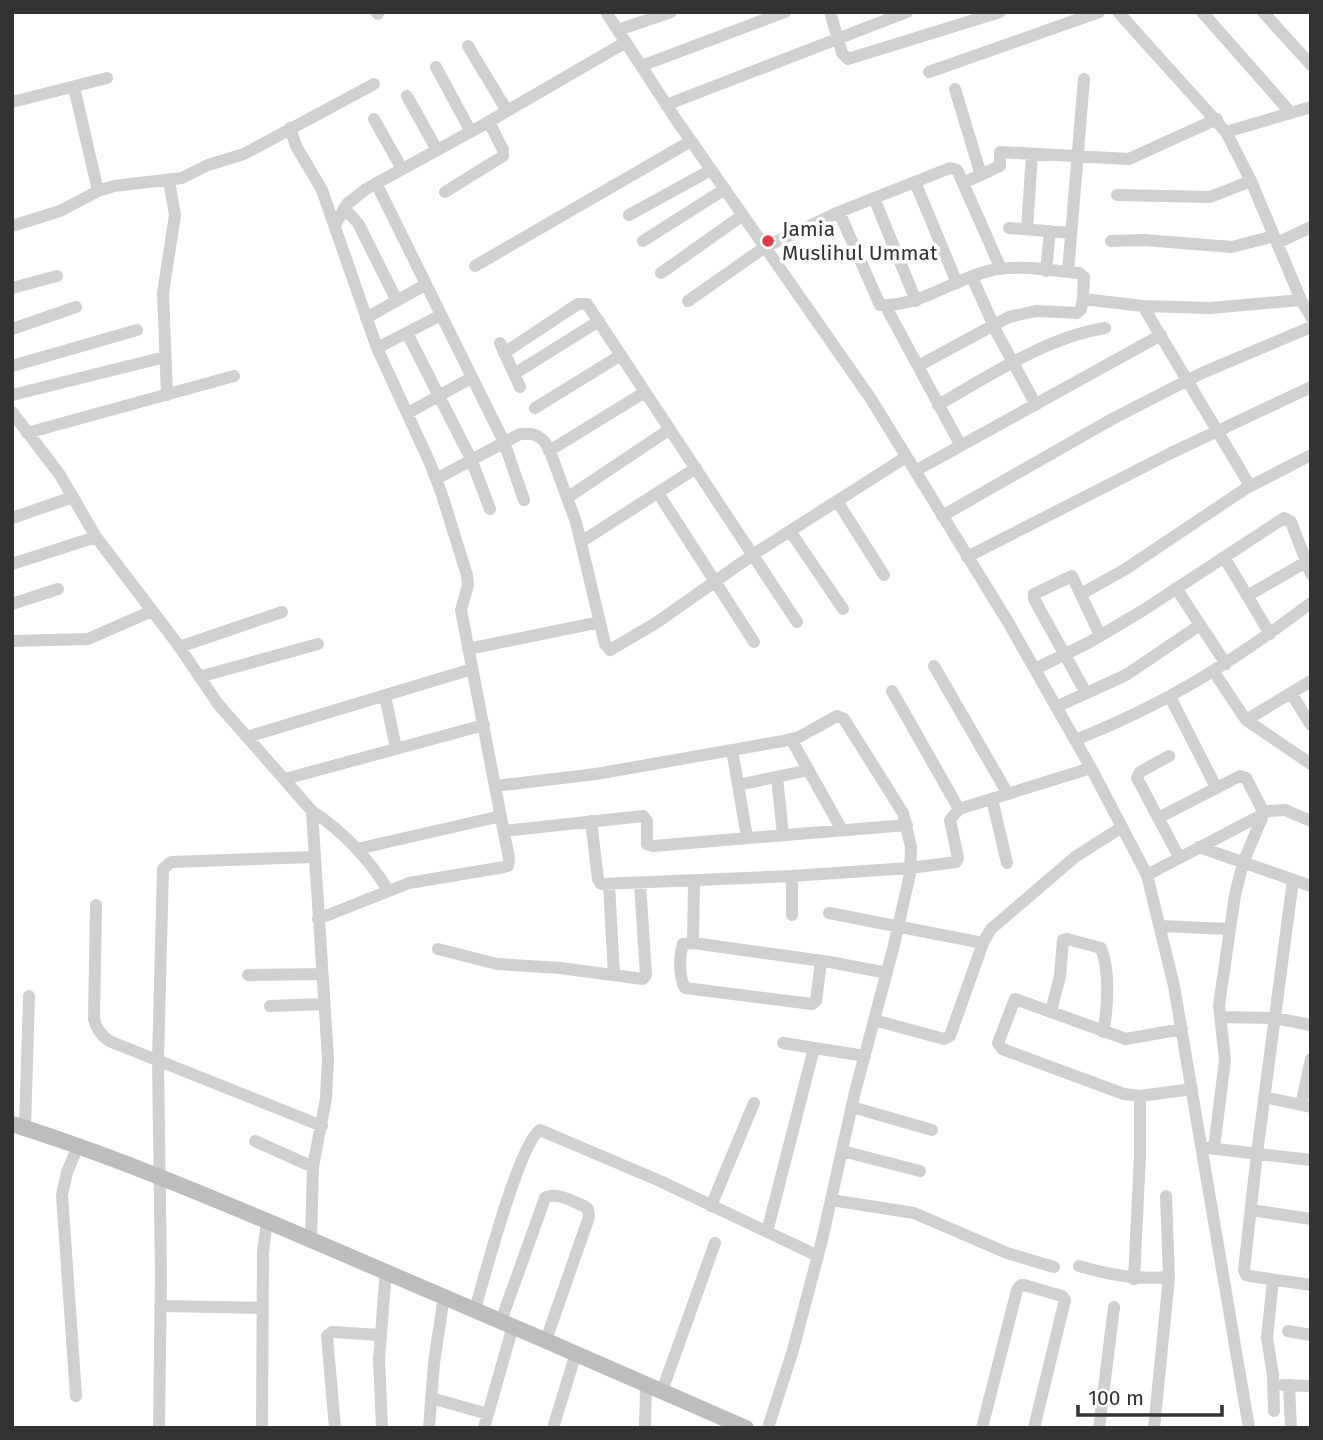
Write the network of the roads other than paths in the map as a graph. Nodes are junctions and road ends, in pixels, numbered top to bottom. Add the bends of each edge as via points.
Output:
1 (606, 12) edge
2 (671, 12) edge
3 (785, 12) edge
4 (830, 12) edge
5 (907, 12) edge
6 (1000, 12) edge
7 (1099, 12) edge
8 (1118, 12) edge
9 (1202, 12) edge
10 (1263, 12) edge
11 (763, 16) edge
12 (618, 30) junction
13 (837, 38) junction
14 (626, 42) junction
15 (468, 46) dead end
16 (1311, 65) edge
17 (641, 66) junction
18 (436, 67) dead end
19 (929, 72) dead end
20 (107, 78) dead end
21 (1084, 79) dead end
22 (374, 84) dead end
23 (74, 87) junction
24 (955, 89) dead end
25 (407, 96) dead end
26 (12, 102) edge
27 (666, 105) junction
28 (1311, 107) edge
29 (507, 111) junction
30 (1291, 113) junction
31 (374, 119) dead end
32 (1217, 119) junction
33 (489, 122) junction
34 (290, 128) junction
35 (471, 132) junction
36 (1226, 132) junction
37 (691, 141) junction
38 (437, 150) junction
39 (1032, 154) junction
40 (1077, 157) junction
41 (402, 169) junction
42 (711, 170) junction
43 (981, 175) junction
44 (169, 181) junction
45 (1251, 181) junction
46 (915, 182) junction
47 (376, 183) junction
48 (963, 183) junction
49 (725, 189) junction
50 (98, 191) junction
51 (445, 192) dead end
52 (1117, 195) dead end
53 (874, 198) junction
54 (344, 208) junction
55 (839, 212) junction
56 (629, 215) dead end
57 (743, 215) junction
58 (1310, 222) edge
59 (335, 225) junction
60 (12, 226) edge
61 (1009, 228) dead end
62 (1027, 229) junction
63 (1050, 231) junction
64 (1071, 233) junction
65 (1111, 240) dead end
66 (1275, 240) junction
67 (643, 241) dead end
68 (765, 247) junction
69 (475, 266) dead end
70 (1001, 269) junction
71 (1046, 271) junction
72 (1068, 272) junction
73 (661, 273) dead end
74 (57, 276) dead end
75 (972, 277) junction
76 (957, 283) junction
77 (425, 285) junction
78 (12, 288) edge
79 (1083, 299) junction
80 (397, 300) junction
81 (688, 301) dead end
82 (916, 301) junction
83 (885, 305) junction
84 (1143, 306) junction
85 (76, 307) dead end
86 (1307, 308) edge
87 (441, 315) junction
88 (366, 318) junction
89 (599, 321) junction
90 (993, 324) junction
91 (1311, 327) edge
92 (1105, 328) dead end
93 (12, 329) edge
94 (137, 330) dead end
95 (407, 333) junction
96 (1161, 335) junction
97 (377, 348) junction
98 (621, 355) junction
99 (165, 357) junction
100 (1013, 363) junction
101 (12, 366) edge
102 (918, 366) junction
103 (514, 374) junction
104 (234, 376) dead end
105 (471, 377) junction
106 (1188, 380) junction
107 (520, 387) dead end
108 (1311, 387) edge
109 (645, 392) junction
110 (12, 395) edge
111 (167, 395) junction
112 (439, 395) junction
113 (938, 405) junction
114 (1036, 405) junction
115 (535, 408) dead end
116 (12, 412) edge
117 (408, 413) junction
118 (670, 429) junction
119 (1216, 431) junction
120 (27, 433) junction
121 (504, 442) junction
122 (961, 446) junction
123 (549, 451) junction
124 (1311, 455) edge
125 (906, 457) junction
126 (471, 459) junction
127 (696, 468) junction
128 (915, 471) junction
129 (436, 479) junction
130 (1250, 486) junction
131 (658, 493) junction
132 (73, 497) junction
133 (567, 498) junction
134 (524, 500) dead end
135 (837, 501) junction
136 (490, 509) dead end
137 (942, 516) junction
138 (12, 518) edge
139 (790, 531) junction
140 (96, 537) junction
141 (581, 542) junction
142 (754, 554) junction
143 (967, 557) junction
144 (1224, 557) junction
145 (12, 564) edge
146 (1309, 567) edge
147 (884, 575) dead end
148 (714, 582) junction
149 (1176, 588) junction
150 (58, 589) dead end
151 (1081, 594) junction
152 (1247, 596) junction
153 (1311, 603) edge
154 (12, 604) edge
155 (843, 609) dead end
156 (152, 611) junction
157 (282, 612) dead end
158 (600, 622) junction
159 (797, 622) dead end
160 (1200, 625) junction
161 (1270, 634) junction
162 (1100, 635) junction
163 (12, 641) edge
164 (754, 642) dead end
165 (318, 644) dead end
166 (179, 647) junction
167 (468, 649) junction
168 (1065, 654) junction
169 (1226, 664) junction
170 (934, 666) dead end
171 (472, 669) junction
172 (1035, 669) junction
173 (1214, 672) junction
174 (199, 677) junction
175 (1311, 681) edge
176 (892, 691) dead end
177 (1086, 693) junction
178 (1291, 693) junction
179 (385, 696) junction
180 (1170, 697) junction
181 (1056, 707) junction
182 (1246, 720) junction
183 (484, 724) junction
184 (1311, 725) edge
185 (247, 737) junction
186 (791, 739) junction
187 (1075, 740) junction
188 (397, 748) junction
189 (732, 750) junction
190 (1169, 756) dead end
191 (1311, 764) edge
192 (1091, 768) junction
193 (809, 770) junction
194 (777, 776) junction
195 (285, 779) junction
196 (738, 785) junction
197 (495, 786) junction
198 (1216, 787) junction
199 (1008, 794) junction
200 (992, 799) junction
201 (959, 809) junction
202 (312, 811) junction
203 (1264, 813) junction
204 (501, 816) junction
205 (1158, 818) junction
206 (591, 821) junction
207 (1311, 821) edge
208 (906, 825) junction
209 (1122, 827) junction
210 (842, 830) junction
211 (504, 831) junction
212 (783, 835) junction
213 (747, 837) junction
214 (1199, 847) junction
215 (357, 849) junction
216 (314, 857) junction
217 (1179, 858) junction
218 (1007, 863) dead end
219 (1243, 863) junction
220 (910, 868) junction
221 (1147, 875) junction
222 (792, 876) junction
223 (1293, 880) junction
224 (694, 881) junction
225 (640, 883) junction
226 (609, 884) junction
227 (1311, 886) edge
228 (388, 890) junction
229 (96, 905) dead end
230 (830, 913) dead end
231 (792, 915) dead end
232 (318, 919) junction
233 (898, 925) junction
234 (1161, 926) junction
235 (1230, 929) junction
236 (693, 943) junction
237 (983, 943) junction
238 (438, 949) dead end
239 (821, 961) junction
240 (887, 973) junction
241 (322, 974) junction
242 (248, 975) dead end
243 (614, 975) junction
244 (29, 996) dead end
245 (324, 1004) junction
246 (270, 1006) dead end
247 (1051, 1011) junction
248 (1221, 1017) junction
249 (1275, 1018) junction
250 (874, 1020) junction
251 (1311, 1025) edge
252 (1182, 1029) junction
253 (1102, 1032) junction
254 (783, 1043) dead end
255 (814, 1048) junction
256 (865, 1055) junction
257 (1311, 1059) edge
258 (158, 1060) junction
259 (1192, 1089) junction
260 (1140, 1096) junction
261 (1264, 1097) junction
262 (754, 1103) dead end
263 (1306, 1106) edge
264 (852, 1107) junction
265 (19, 1126) edge
266 (322, 1126) junction
267 (932, 1130) dead end
268 (255, 1141) dead end
269 (78, 1146) junction
270 (1207, 1147) junction
271 (842, 1151) junction
272 (1257, 1153) junction
273 (1311, 1160) edge
274 (313, 1167) junction
275 (920, 1171) dead end
276 (160, 1176) junction
277 (1166, 1196) dead end
278 (831, 1200) junction
279 (711, 1206) junction
280 (1251, 1210) junction
281 (1311, 1219) edge
282 (267, 1221) junction
283 (767, 1233) junction
284 (311, 1239) junction
285 (715, 1243) dead end
286 (818, 1256) junction
287 (1079, 1266) dead end
288 (1054, 1267) dead end
289 (386, 1270) junction
290 (1169, 1277) junction
291 (1134, 1279) junction
292 (1273, 1280) junction
293 (1311, 1285) edge
294 (444, 1296) junction
295 (160, 1306) junction
296 (1114, 1307) dead end
297 (263, 1308) junction
298 (475, 1309) junction
299 (507, 1323) junction
300 (1288, 1331) dead end
301 (380, 1335) junction
302 (1311, 1335) edge
303 (546, 1340) junction
304 (576, 1353) junction
305 (646, 1384) junction
306 (1289, 1385) junction
307 (1311, 1386) edge
308 (1274, 1387) junction
309 (663, 1391) junction
310 (76, 1396) dead end
311 (431, 1398) junction
312 (1274, 1410) dead end
313 (488, 1414) junction
314 (716, 1421) edge
315 (159, 1428) edge
316 (262, 1428) edge
317 (335, 1428) edge
318 (382, 1428) edge
319 (429, 1428) edge
320 (484, 1428) edge
321 (554, 1428) edge
322 (645, 1428) edge
323 (746, 1428) edge
324 (768, 1428) edge
325 (982, 1428) edge
326 (1034, 1428) edge
327 (1098, 1428) edge
328 (1154, 1428) edge
329 (1249, 1428) edge
330 (1291, 1428) edge

1 - 12 street
2 - 12 street
3 - 11 street
4 - 13 street
5 - 13 street
6 - 13 street via 852,59 844,57
7 - 19 street
8 - 32 street
9 - 30 street
10 - 16 street
11 - 17 street
12 - 14 street
13 - 27 street
14 - 17 street
14 - 29 street
15 - 29 street
17 - 27 street
18 - 35 street
20 - 23 street
21 - 40 street
22 - 34 street
23 - 26 street
23 - 50 street
24 - 43 street
25 - 38 street
27 - 37 street
28 - 30 street
29 - 33 street
30 - 36 street
31 - 41 street
32 - 36 street
32 - 40 street via 1129,159
33 - 35 street
33 - 51 street via 503,156
34 - 44 street via 244,154
34 - 59 street via 323,190
35 - 38 street
36 - 45 street
37 - 42 street
37 - 69 street
38 - 41 street
39 - 40 street
39 - 43 street via 1000,152 1000,166
39 - 62 street
40 - 64 street
41 - 47 street
42 - 49 street
42 - 56 street
43 - 48 street
44 - 50 street
44 - 99 street via 175,227 163,293
45 - 52 street via 1210,197
45 - 66 street
46 - 48 street via 950,168 957,170
46 - 53 street
46 - 76 street
47 - 54 street
47 - 77 street
48 - 70 street
49 - 57 street
49 - 67 street
50 - 60 street via 60,211
53 - 55 street
53 - 82 street
54 - 59 street
54 - 80 street via 358,223
55 - 68 street
55 - 83 street via 877,303
57 - 68 street
57 - 73 street
58 - 66 street
59 - 88 street
61 - 62 street
62 - 63 street
63 - 64 street
63 - 71 street
64 - 72 street
65 - 66 street via 1231,247
66 - 86 street
68 - 81 street
68 - 125 street
70 - 71 street
70 - 75 street
71 - 72 street
72 - 79 street via 1084,277
74 - 78 street
75 - 76 street
75 - 90 street
76 - 82 street
77 - 80 street
77 - 87 street
79 - 84 street
79 - 90 street via 1077,313 1023,313
80 - 88 street
82 - 83 street
83 - 102 street
84 - 86 street
84 - 96 street
85 - 93 street
87 - 95 street
87 - 105 street
88 - 97 street
89 - 98 street
89 - 103 street
89 - 103 street via 587,304 578,304 502,348
90 - 100 street
90 - 102 street
91 - 106 street
92 - 100 street via 1071,337
94 - 101 street
95 - 97 street
95 - 112 street
96 - 106 street
96 - 114 street
97 - 117 street
98 - 109 street
98 - 115 street
99 - 110 street
99 - 111 street
100 - 113 street
100 - 114 street
102 - 113 street
103 - 107 street
104 - 111 street
105 - 112 street
105 - 121 street
106 - 119 street
106 - 137 street
108 - 119 street
109 - 118 street
109 - 123 street
111 - 120 street
112 - 117 street
112 - 126 street
113 - 122 street
114 - 122 street
116 - 120 street
117 - 129 street
118 - 127 street
118 - 133 street
119 - 130 street
119 - 143 street
120 - 132 street
121 - 123 street via 532,434 545,442
121 - 126 street
121 - 134 street
122 - 128 street
123 - 133 street
124 - 130 street
125 - 128 street
125 - 135 street
126 - 129 street
126 - 136 street
127 - 131 street
127 - 142 street
128 - 137 street
129 - 167 street via 467,575 461,610
130 - 151 street
131 - 141 street
131 - 148 street
132 - 138 street
132 - 140 street
133 - 141 street
135 - 139 street
135 - 147 street
137 - 143 street
139 - 142 street
139 - 155 street
140 - 145 street
140 - 156 street
141 - 158 street
142 - 148 street
142 - 159 street
143 - 172 street
144 - 146 street via 1287,517
144 - 149 street
144 - 152 street
146 - 152 street
148 - 158 street via 614,649 607,649
148 - 164 street
149 - 160 street
149 - 162 street
150 - 154 street
151 - 162 street
151 - 168 street via 1071,576 1033,597
152 - 161 street
153 - 161 street
156 - 163 street via 88,639
156 - 166 street
157 - 166 street
158 - 167 street
160 - 169 street
160 - 177 street via 1126,675
161 - 169 street
162 - 168 street
165 - 174 street
166 - 174 street
167 - 171 street
168 - 172 street
168 - 177 street
169 - 173 street
170 - 199 street
171 - 179 street
171 - 183 street
172 - 181 street
173 - 180 street
173 - 182 street
174 - 185 street
175 - 178 street
176 - 201 street
177 - 181 street
178 - 182 street
178 - 184 street
179 - 185 street
179 - 188 street
180 - 187 street
180 - 198 street
181 - 187 street
182 - 191 street
183 - 188 street
183 - 197 street
185 - 195 street
186 - 189 street
186 - 193 street
186 - 208 street via 832,717 844,719 895,798
187 - 192 street
188 - 195 street
189 - 196 street
189 - 197 street
190 - 205 street via 1137,778
192 - 199 street
192 - 209 street
193 - 194 street
193 - 210 street
194 - 196 street
194 - 212 street
195 - 202 street
196 - 213 street
197 - 204 street
198 - 203 street via 1243,777
198 - 205 street
199 - 200 street
200 - 201 street
200 - 218 street
201 - 220 street via 950,820 956,862
202 - 215 street
202 - 216 street
203 - 207 street via 1285,810
203 - 214 street
203 - 219 street
204 - 211 street
204 - 215 street
205 - 217 street
206 - 211 street
206 - 213 street via 645,816 647,844 653,846
206 - 226 street via 599,883
208 - 210 street
208 - 220 street
209 - 221 street
209 - 237 street via 1060,869 1000,920
210 - 212 street
211 - 228 street via 508,866
212 - 213 street
214 - 217 street
214 - 219 street
215 - 228 street
216 - 232 street
216 - 258 street via 171,862 164,866
217 - 221 street
219 - 223 street
219 - 235 street
220 - 222 street
220 - 233 street
221 - 234 street
222 - 224 street
222 - 231 street
223 - 227 street
223 - 249 street
224 - 225 street
224 - 236 street
225 - 226 street
225 - 243 street via 646,975 643,979
226 - 243 street
228 - 232 street
229 - 258 street via 96,1028 109,1041
230 - 233 street
232 - 241 street
233 - 237 street
233 - 240 street
234 - 235 street
234 - 252 street
235 - 248 street
236 - 239 street
236 - 239 street via 681,947 685,988 814,1003
237 - 250 street via 947,1038
238 - 243 street via 498,964
239 - 240 street
240 - 250 street
241 - 242 street
241 - 245 street
244 - 265 street
245 - 246 street
245 - 266 street via 328,1058
247 - 253 street
247 - 253 street via 1063,940 1101,948 1107,996
247 - 260 street via 1015,999 999,1047
248 - 249 street
248 - 270 street via 1225,1060
249 - 251 street
249 - 261 street
250 - 256 street
252 - 253 street via 1126,1039
252 - 259 street
254 - 255 street
255 - 256 street
255 - 283 street
256 - 264 street
257 - 263 street
258 - 266 street
258 - 276 street
259 - 260 street
259 - 270 street
260 - 291 street
261 - 263 street
261 - 272 street
262 - 279 street
264 - 267 street
264 - 271 street
265 - 269 street
266 - 274 street
268 - 274 street
269 - 276 street
269 - 310 street via 62,1195
270 - 272 street
270 - 329 street
271 - 275 street
271 - 278 street
272 - 273 street
272 - 280 street
274 - 284 street
276 - 282 street
276 - 295 street
277 - 290 street
278 - 286 street
278 - 288 street via 915,1213 1007,1253
279 - 283 street
279 - 298 street via 540,1130 533,1135 515,1178
280 - 281 street
280 - 292 street via 1245,1273
282 - 284 street
282 - 297 street
283 - 286 street
284 - 289 street
285 - 309 street
286 - 324 street
287 - 291 street
289 - 294 street
289 - 301 street
290 - 291 street
290 - 328 street
292 - 293 street
292 - 308 street via 1267,1338
294 - 298 street
294 - 311 street
295 - 297 street
295 - 315 street
296 - 327 street
297 - 316 street
298 - 299 street
299 - 303 street
299 - 303 street via 545,1198 556,1195 584,1206 589,1217
299 - 313 street
300 - 302 street
301 - 317 street via 332,1332 327,1336
301 - 318 street
303 - 304 street
304 - 305 street
304 - 321 street
305 - 309 street
305 - 322 street
306 - 307 street
306 - 308 street
306 - 330 street
308 - 312 street
309 - 314 street
311 - 313 street
311 - 319 street
313 - 320 street
314 - 323 street
325 - 326 street via 1017,1290 1024,1285 1065,1300

